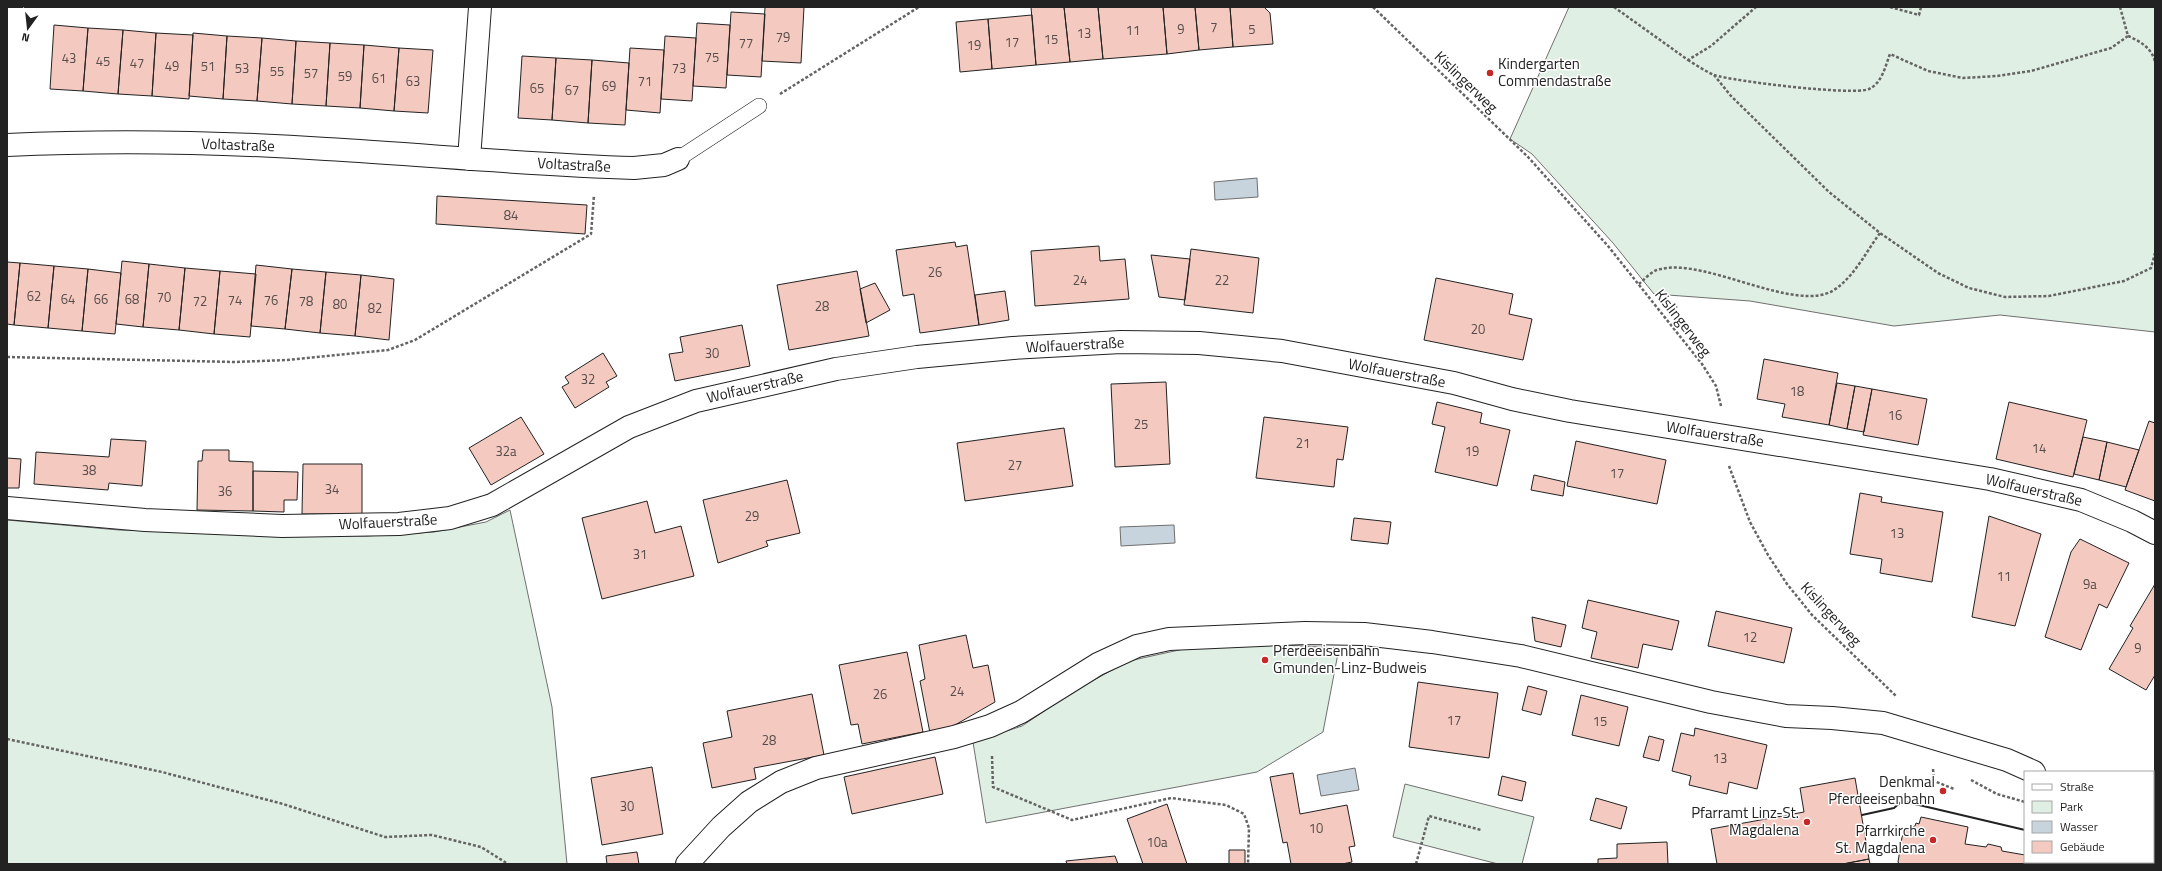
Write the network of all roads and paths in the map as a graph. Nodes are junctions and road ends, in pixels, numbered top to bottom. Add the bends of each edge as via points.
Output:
1 (480, 7) edge
2 (919, 7) edge
3 (1373, 7) edge
4 (1614, 7) edge
5 (1756, 7) edge
6 (1890, 7) edge
7 (1921, 7) edge
8 (2120, 7) edge
9 (2128, 36) junction
10 (1688, 60) junction
11 (2155, 62) edge
12 (1714, 75) junction
13 (759, 106) joint
14 (7, 145) edge
15 (468, 159) junction
16 (678, 159) joint
17 (596, 167) junction
18 (1880, 233) junction
19 (2155, 253) edge
20 (1639, 284) junction
21 (7, 357) edge
22 (1722, 436) junction
23 (7, 508) edge
24 (2155, 533) edge
25 (1898, 698) dead end
26 (7, 739) edge
27 (2032, 771) edge
28 (1965, 776) dead end
29 (994, 788) dead end
30 (2024, 802) edge
31 (1481, 830) dead end
32 (508, 864) edge
33 (687, 864) edge
34 (1248, 864) edge
35 (1416, 864) edge

1 - 15 street
2 - 13 path
3 - 20 path, Kislingerweg via 1528,157
4 - 10 path
5 - 10 path via 1710,46
6 - 7 path via 1919,15
8 - 9 path
9 - 11 path via 2143,42 2154,55
9 - 12 path via 2111,48 2031,71 1996,76 1963,78 1928,71 1890,54 1878,83 1868,90 1816,89
10 - 12 path
12 - 18 path via 1731,96 1829,192
13 - 16 lane
14 - 15 street, Voltastraße via 68,142 196,143 324,148
15 - 17 street, Voltastraße
16 - 17 street, Voltastraße via 656,166
17 - 21 path via 591,234 415,340 388,350 287,360 236,362
18 - 19 path via 1938,273 1968,288 2006,297 2049,296 2124,281 2151,268
18 - 20 path via 1849,275 1833,290 1815,295 1775,291 1699,270 1675,267 1659,269
20 - 22 path, Kislingerweg via 1702,364 1716,386 1721,403
22 - 23 street, Wolfauerstraße via 1570,411 1454,384 1282,351 1199,343 1121,342 1013,348 910,358 836,369 696,401 629,427 492,505 450,518 399,524 282,526 145,520
22 - 24 street, Wolfauerstraße via 1990,479 2081,500
22 - 25 path, Kislingerweg via 1728,464 1750,522 1768,555 1812,615
26 - 32 path via 162,772 283,804 385,837 432,835 481,847
27 - 33 street via 2000,758 1883,723 1786,716 1711,702 1521,656 1439,643 1364,634 1305,633 1176,638 1130,649 1098,664 1021,712 990,726 958,736 816,768 781,782 749,802 721,827
28 - 30 path via 1976,785
29 - 34 path via 1072,820 1171,798 1226,805 1244,814 1249,828
31 - 35 path via 1429,816

